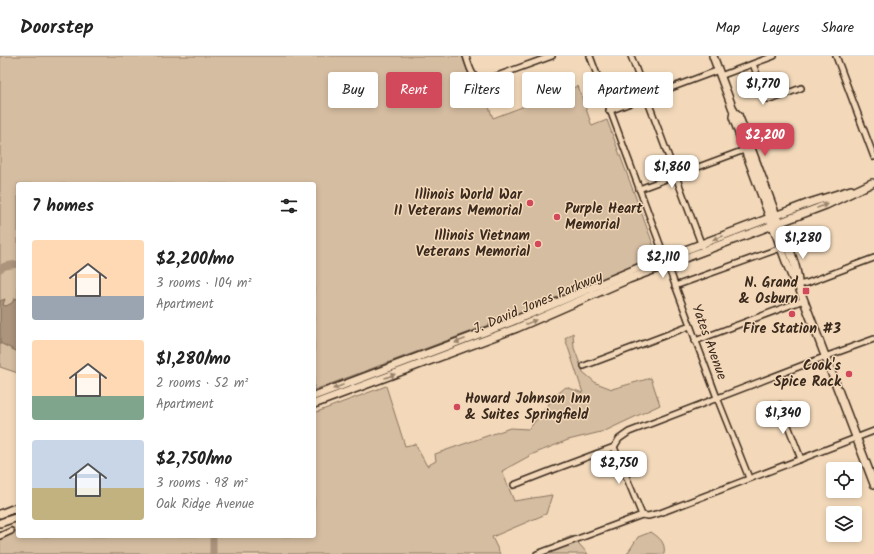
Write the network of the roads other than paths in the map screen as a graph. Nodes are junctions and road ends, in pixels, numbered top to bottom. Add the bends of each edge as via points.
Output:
1 (466, 56) edge
2 (552, 56) edge
3 (590, 56) edge
4 (631, 56) edge
5 (713, 56) edge
6 (774, 56) edge
7 (836, 56) edge
8 (754, 64) junction
9 (637, 72) edge
10 (720, 73) junction
11 (673, 88) edge
12 (802, 88) dead end
13 (617, 108) edge
14 (651, 108) edge
15 (609, 111) junction
16 (748, 149) junction
17 (874, 157) edge
18 (676, 176) junction
19 (873, 183) edge
20 (639, 189) junction
21 (769, 197) junction
22 (764, 204) junction
23 (789, 211) junction
24 (795, 217) junction
25 (774, 220) junction
26 (756, 227) junction
27 (781, 239) junction
28 (702, 247) junction
29 (781, 248) junction
30 (874, 258) edge
31 (665, 261) junction
32 (798, 285) junction
33 (675, 286) junction
34 (804, 300) junction
35 (690, 326) junction
36 (874, 339) edge
37 (696, 341) junction
38 (826, 357) junction
39 (584, 366) dead end
40 (316, 395) edge
41 (717, 399) junction
42 (316, 403) edge
43 (780, 405) dead end
44 (874, 431) edge
45 (857, 437) junction
46 (614, 447) junction
47 (801, 459) junction
48 (750, 478) junction
49 (874, 484) edge
50 (514, 485) dead end
51 (16, 508) edge
52 (0, 514) edge
53 (642, 515) junction
54 (16, 517) edge
55 (0, 523) edge
56 (11, 531) dead end
57 (0, 536) edge
58 (537, 554) edge

1 - 2 street via 475,77 483,81
3 - 15 street, Yates Avenue
4 - 9 street
5 - 10 main road
6 - 8 street
7 - 17 street
8 - 10 street
8 - 12 street via 767,99
10 - 11 street
10 - 16 main road via 734,112 733,117
13 - 15 street
14 - 18 street
15 - 20 street, Yates Avenue
16 - 18 street
16 - 21 main road
16 - 22 main road
18 - 20 street
18 - 28 street
19 - 23 main road
24 -> 19 main road
20 - 31 street, Yates Avenue
21 - 23 main road via 776,206
21 - 25 main road
22 - 25 main road
22 - 26 main road
23 - 25 main road
24 - 25 main road
24 - 27 main road via 786,227
25 - 26 main road, J. David Jones Parkway
25 - 27 main road
26 - 27 main road
26 - 28 main road, J. David Jones Parkway
27 - 29 main road
27 - 32 main road via 796,268
28 - 31 main road, J. David Jones Parkway
29 - 32 main road via 793,279
29 - 33 street
30 - 32 street
31 - 33 street, Yates Avenue
31 -> 40 main road, J. David Jones Parkway via 617,276 511,322
42 -> 31 main road, J. David Jones Parkway via 517,328
32 - 34 main road
33 - 35 street, Yates Avenue
34 - 37 street
34 - 38 main road
35 - 37 street, Yates Avenue
35 - 39 street
36 - 38 street
37 - 41 street, Yates Avenue
38 - 41 street
38 - 45 main road
41 - 46 street via 629,432 619,439
41 - 48 street, Yates Avenue
43 - 47 street
44 - 45 street
45 - 47 street
45 - 49 main road
46 - 50 street
46 - 53 street
47 - 48 street
48 - 53 street via 660,513
51 - 52 main road
53 - 58 street
54 - 55 main road
56 - 57 street

